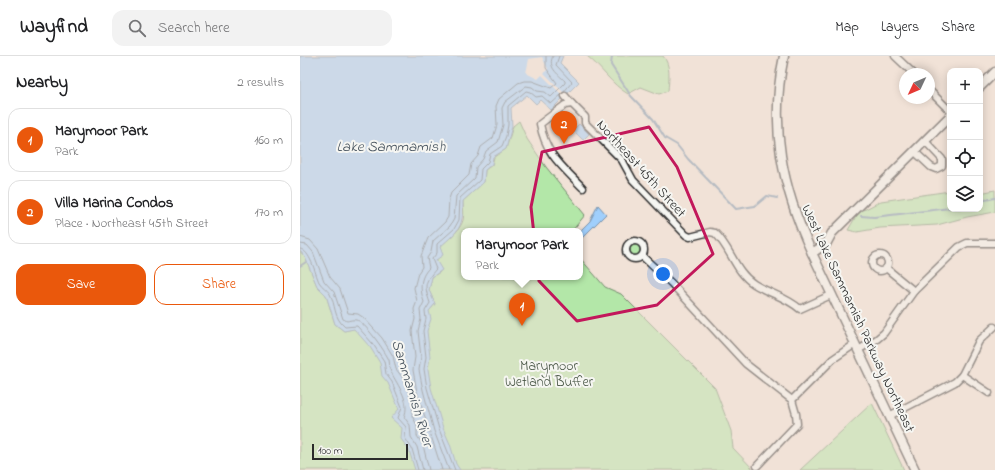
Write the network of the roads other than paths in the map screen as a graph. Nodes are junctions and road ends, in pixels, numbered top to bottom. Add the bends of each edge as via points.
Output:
1 (784, 56) edge
2 (895, 56) edge
3 (908, 68) edge
4 (995, 72) edge
5 (983, 84) edge
6 (565, 96) dead end
7 (935, 96) edge
8 (572, 104) junction
9 (947, 108) edge
10 (947, 119) edge
11 (925, 141) junction
12 (914, 151) junction
13 (583, 188) dead end
14 (995, 243) edge
15 (812, 253) junction
16 (642, 256) dead end
17 (886, 268) dead end
18 (914, 291) junction
19 (831, 295) junction
20 (994, 327) edge
21 (856, 347) junction
22 (962, 375) junction
23 (988, 393) dead end
24 (792, 400) junction
25 (890, 416) junction
26 (757, 466) dead end
27 (915, 470) edge

1 - 15 main road, West Lake Sammamish Parkway Northeast via 778,104 780,158 798,224
2 - 3 street
4 - 5 main road
6 - 8 street
7 - 9 street
8 - 13 street via 565,105 540,124 543,140 551,154
8 - 19 street, Northeast 45th Street via 585,117 586,123 622,160 633,180 690,238 715,233 736,265 754,284 789,300 800,309
10 - 11 main road
11 - 12 main road
11 - 12 street via 942,159 942,166 936,169 931,167
12 - 15 main road via 832,233 826,244
14 - 18 street via 967,243 959,247
15 - 19 main road, West Lake Sammamish Parkway Northeast
16 - 24 street via 671,283 746,364
17 - 18 street
18 - 21 street via 884,333 877,339
19 - 21 main road, West Lake Sammamish Parkway Northeast
20 - 22 street via 979,341
21 - 24 street via 834,359
21 - 25 main road, West Lake Sammamish Parkway Northeast
22 - 23 street
22 - 25 street
24 - 26 street via 797,424
25 - 27 main road, West Lake Sammamish Parkway Northeast

